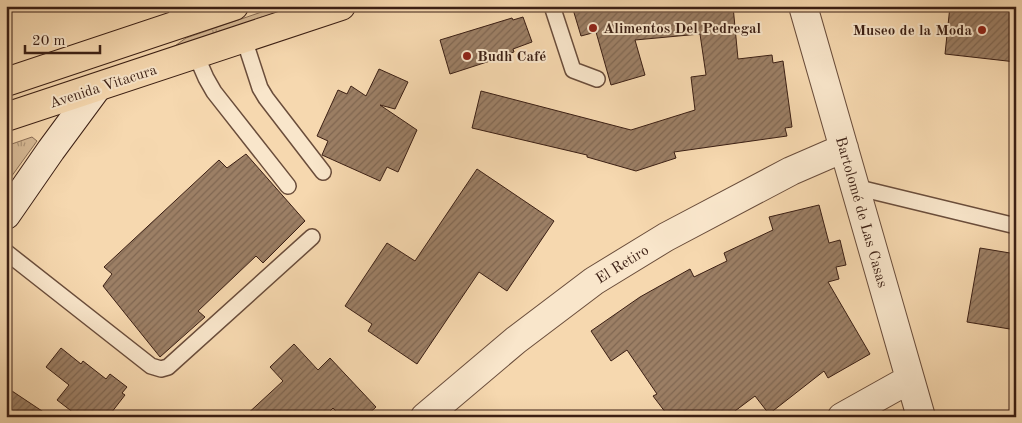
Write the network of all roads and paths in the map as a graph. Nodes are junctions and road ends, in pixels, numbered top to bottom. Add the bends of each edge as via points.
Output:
1 (234, 6) edge
2 (341, 6) edge
3 (552, 6) edge
4 (803, 6) edge
5 (178, 15) edge
6 (244, 39) junction
7 (196, 55) junction
8 (597, 79) dead end
9 (6, 82) edge
10 (96, 89) junction
11 (6, 118) edge
12 (844, 148) junction
13 (323, 172) dead end
14 (288, 186) dead end
15 (855, 186) junction
16 (6, 216) edge
17 (1016, 226) edge
18 (312, 236) dead end
19 (6, 252) edge
20 (910, 379) junction
21 (424, 417) edge
22 (842, 417) edge
23 (921, 417) edge

1 - 5 main road
2 - 6 main road, Avenida Vitacura
3 - 8 lane via 573,70
4 - 12 street, Bartolomé de Las Casas
5 - 9 main road
6 - 7 main road, Avenida Vitacura
6 - 13 lane via 266,98
7 - 10 main road, Avenida Vitacura
7 - 14 lane via 223,105
10 - 11 main road, Avenida Vitacura
10 - 16 street
12 - 15 street, Bartolomé de Las Casas
12 - 21 street, El Retiro via 782,175 666,237 594,281 516,340
15 - 17 lane
15 - 20 street, Bartolomé de Las Casas
18 - 19 lane via 168,368 161,369 151,366
20 - 22 street
20 - 23 street, Bartolomé de Las Casas

